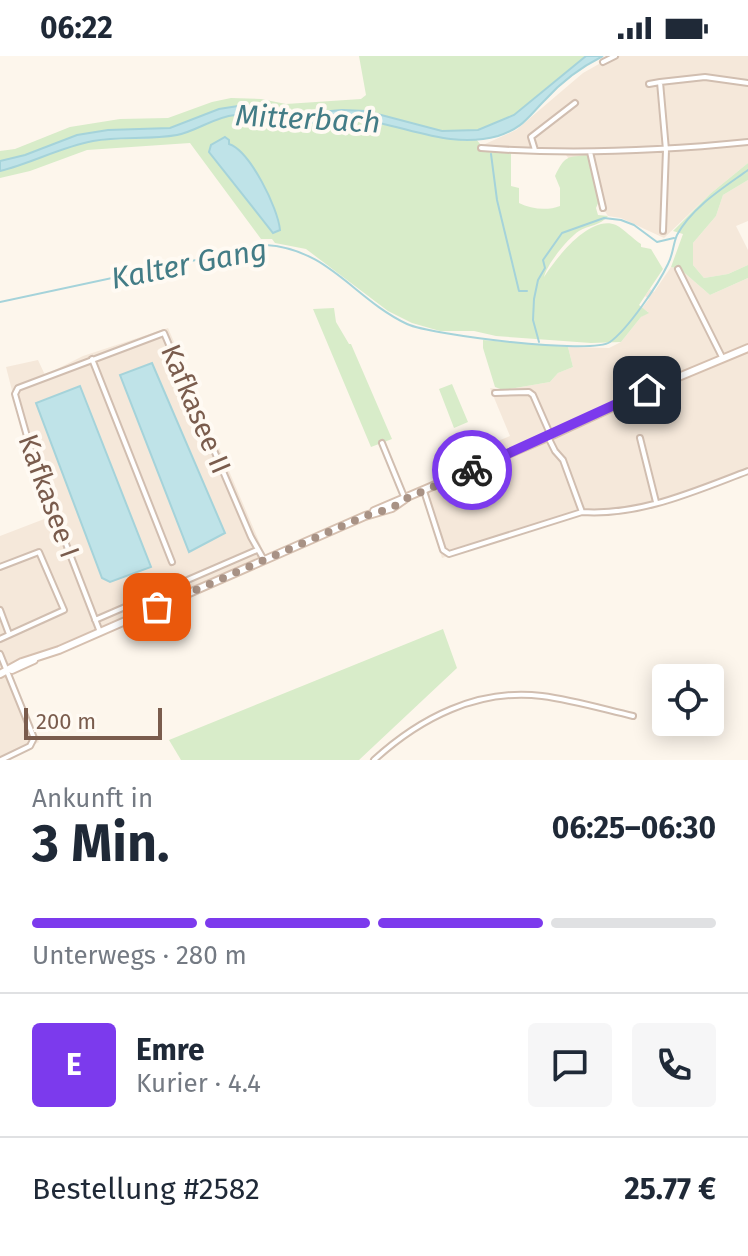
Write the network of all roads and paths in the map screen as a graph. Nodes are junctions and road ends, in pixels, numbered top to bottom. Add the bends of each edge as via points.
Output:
1 (615, 56) edge
2 (603, 62) dead end
3 (660, 82) junction
4 (748, 83) edge
5 (649, 84) dead end
6 (575, 103) dead end
7 (748, 142) edge
8 (481, 148) dead end
9 (535, 150) junction
10 (666, 150) junction
11 (590, 152) junction
12 (603, 208) dead end
13 (663, 231) dead end
14 (678, 269) dead end
15 (748, 348) edge
16 (92, 359) junction
17 (723, 359) junction
18 (495, 393) dead end
19 (550, 436) junction
20 (640, 438) dead end
21 (382, 443) dead end
22 (748, 471) edge
23 (424, 491) junction
24 (405, 499) junction
25 (656, 503) junction
26 (582, 512) junction
27 (257, 550) junction
28 (264, 560) junction
29 (172, 562) dead end
30 (0, 567) edge
31 (0, 610) edge
32 (95, 620) junction
33 (100, 632) junction
34 (9, 634) junction
35 (0, 639) edge
36 (0, 654) edge
37 (4, 673) edge
38 (633, 716) dead end
39 (1, 760) edge
40 (374, 760) edge

1 - 2 street
3 - 4 street via 705,77
3 - 5 street
3 - 10 street
6 - 9 street via 531,137
7 - 10 street
8 - 9 street
9 - 11 street
10 - 11 street
10 - 13 street
11 - 12 street
14 - 17 street
15 - 17 main road
16 - 27 street, Kafkasee II via 164,333
16 - 29 street
16 - 32 street, Kafkasee I via 18,388 15,394 34,461
17 - 19 main road
18 - 19 street via 533,395
19 - 23 main road
19 - 26 street
20 - 25 street
21 - 24 street
22 - 25 street
23 - 24 main road
23 - 26 street via 449,554
24 - 28 main road
25 - 26 street
27 - 28 street
27 - 32 street
28 - 33 main road
30 - 34 street via 39,552 64,610
31 - 34 street
32 - 33 street, Kafkasee I
33 - 37 main road
34 - 35 street
36 - 37 street
37 - 39 street via 34,738 30,746
38 - 40 street via 540,696 493,697 429,718

